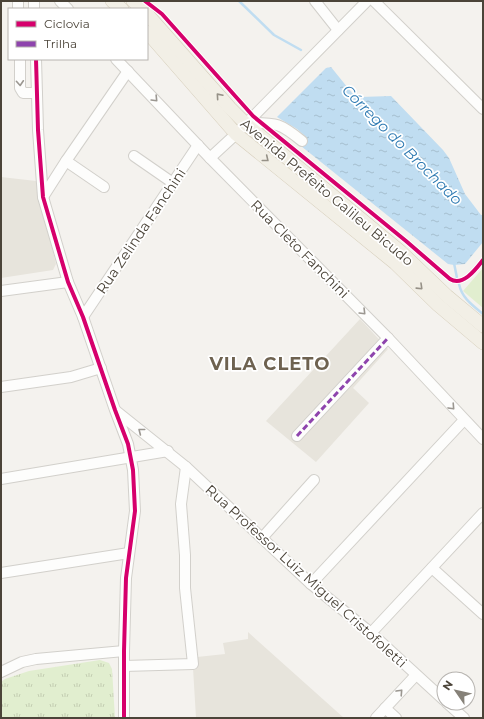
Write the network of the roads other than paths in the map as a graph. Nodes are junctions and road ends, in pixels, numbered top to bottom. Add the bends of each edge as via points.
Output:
1 (112, 1) edge
2 (133, 1) edge
3 (315, 1) edge
4 (367, 1) edge
5 (374, 1) edge
6 (121, 8) edge
7 (141, 8) edge
8 (148, 15) edge
9 (338, 30) junction
10 (148, 33) edge
11 (20, 60) edge
12 (36, 60) edge
13 (117, 60) edge
14 (128, 71) junction
15 (37, 93) junction
16 (483, 109) edge
17 (246, 123) junction
18 (236, 134) junction
19 (302, 141) dead end
20 (198, 145) junction
21 (134, 156) dead end
22 (210, 158) junction
23 (66, 161) junction
24 (173, 183) junction
25 (104, 187) dead end
26 (43, 197) junction
27 (68, 282) junction
28 (1, 291) edge
29 (83, 317) junction
30 (483, 326) edge
31 (388, 338) junction
32 (483, 343) edge
33 (101, 368) junction
34 (1, 387) edge
35 (115, 410) junction
36 (464, 420) junction
37 (297, 436) dead end
38 (483, 439) edge
39 (168, 451) junction
40 (131, 458) junction
41 (186, 467) junction
42 (1, 478) edge
43 (314, 480) dead end
44 (483, 514) edge
45 (262, 538) junction
46 (129, 553) junction
47 (432, 568) junction
48 (1, 573) edge
49 (311, 584) junction
50 (483, 614) edge
51 (371, 633) junction
52 (124, 651) junction
53 (124, 666) junction
54 (1, 672) edge
55 (416, 675) junction
56 (436, 693) edge
57 (385, 708) junction
58 (456, 711) edge
59 (124, 718) edge
60 (376, 718) edge
61 (396, 718) edge
62 (464, 718) edge

1 - 6 main road
2 - 7 main road
3 - 9 street
4 - 9 street
5 - 16 street
17 -> 8 main road, Avenida Prefeito Galileu Bicudo
9 - 17 street
10 - 18 main road, Avenida Prefeito Galileu Bicudo
11 -> 15 street via 20,88 24,93
12 - 15 street
13 - 14 street, Rua Cleto Fanchini
14 -> 20 street, Rua Cleto Fanchini
14 - 23 street
15 - 26 street
17 - 18 street
17 - 19 street via 277,124
17 - 30 main road, Avenida Prefeito Galileu Bicudo via 401,252
18 - 22 street
18 -> 32 main road, Avenida Prefeito Galileu Bicudo via 395,263 438,305
20 - 22 street, Rua Cleto Fanchini
20 - 24 street, Rua Zelinda Fanchini
21 - 24 street
22 -> 31 street, Rua Cleto Fanchini
23 - 25 street
23 - 26 street
24 - 29 street, Rua Zelinda Fanchini
26 - 27 street
27 - 28 street
27 - 29 street
29 - 33 street
31 -> 36 street, Rua Cleto Fanchini
31 - 37 street
33 - 34 street via 71,377
33 - 35 street
39 -> 35 street, Rua Professor Luiz Miguel Cristofoletti
35 - 40 street
36 - 38 street, Rua Cleto Fanchini
36 - 49 street
39 - 40 street
39 - 41 street, Rua Professor Luiz Miguel Cristofoletti
40 - 42 street
40 - 46 street via 135,511
41 - 45 street, Rua Professor Luiz Miguel Cristofoletti
41 - 53 street via 182,504 185,588 193,664
43 - 45 street
44 - 47 street
45 - 49 street, Rua Professor Luiz Miguel Cristofoletti
46 - 48 street
46 - 52 street
47 - 50 street
47 - 51 street
49 - 51 street, Rua Professor Luiz Miguel Cristofoletti
51 - 55 street, Rua Professor Luiz Miguel Cristofoletti
52 - 53 street
52 - 54 street via 36,659 22,662
53 - 59 street
55 - 56 street, Rua Professor Luiz Miguel Cristofoletti
57 -> 55 street
57 - 60 street
57 - 61 street
58 - 62 street

